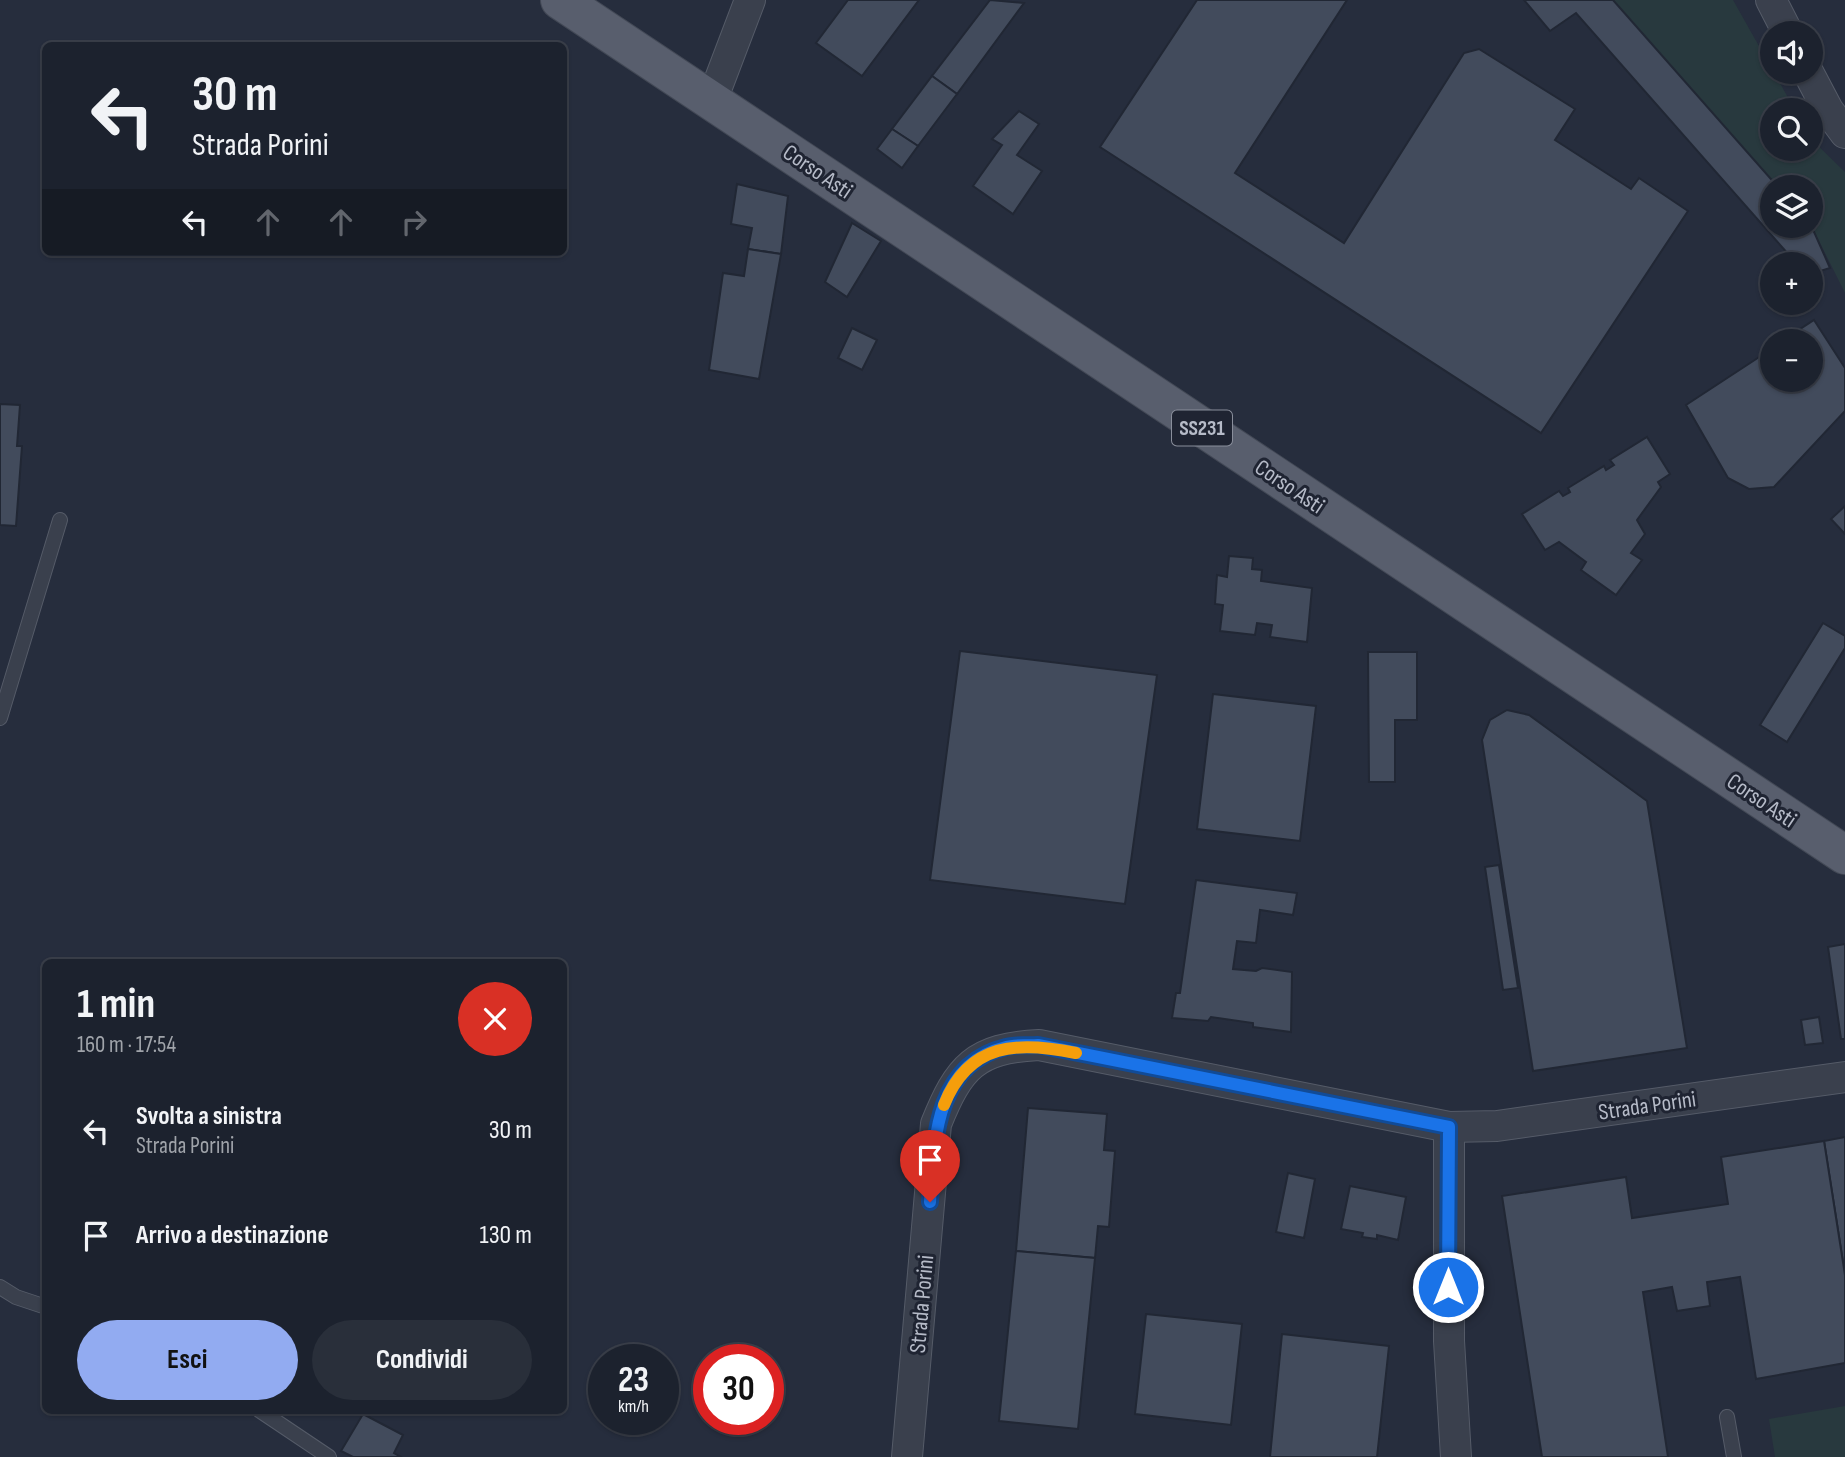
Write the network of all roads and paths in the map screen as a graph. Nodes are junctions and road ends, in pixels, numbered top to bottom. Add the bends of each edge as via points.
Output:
1 (560, 0) edge
2 (750, 0) edge
3 (1771, 0) edge
4 (1782, 21) edge
5 (1814, 84) edge
6 (712, 100) junction
7 (1845, 133) edge
8 (60, 520) dead end
9 (0, 718) edge
10 (1845, 855) edge
11 (1845, 1077) edge
12 (1449, 1127) junction
13 (0, 1287) edge
14 (42, 1306) edge
15 (265, 1414) edge
16 (1727, 1417) dead end
17 (330, 1457) edge
18 (907, 1457) edge
19 (1456, 1457) edge
20 (1734, 1457) edge

1 - 6 main road, Corso Asti / SS231
2 - 6 street
3 - 4 street
5 - 7 street
6 - 10 main road, Corso Asti / SS231
8 - 9 lane
11 - 12 street, Strada Porini via 1497,1126
12 - 18 street, Strada Porini via 1038,1045 1006,1047 972,1062 950,1089 936,1124
12 - 19 street via 1448,1341
13 - 14 lane
15 - 17 lane
16 - 20 lane

